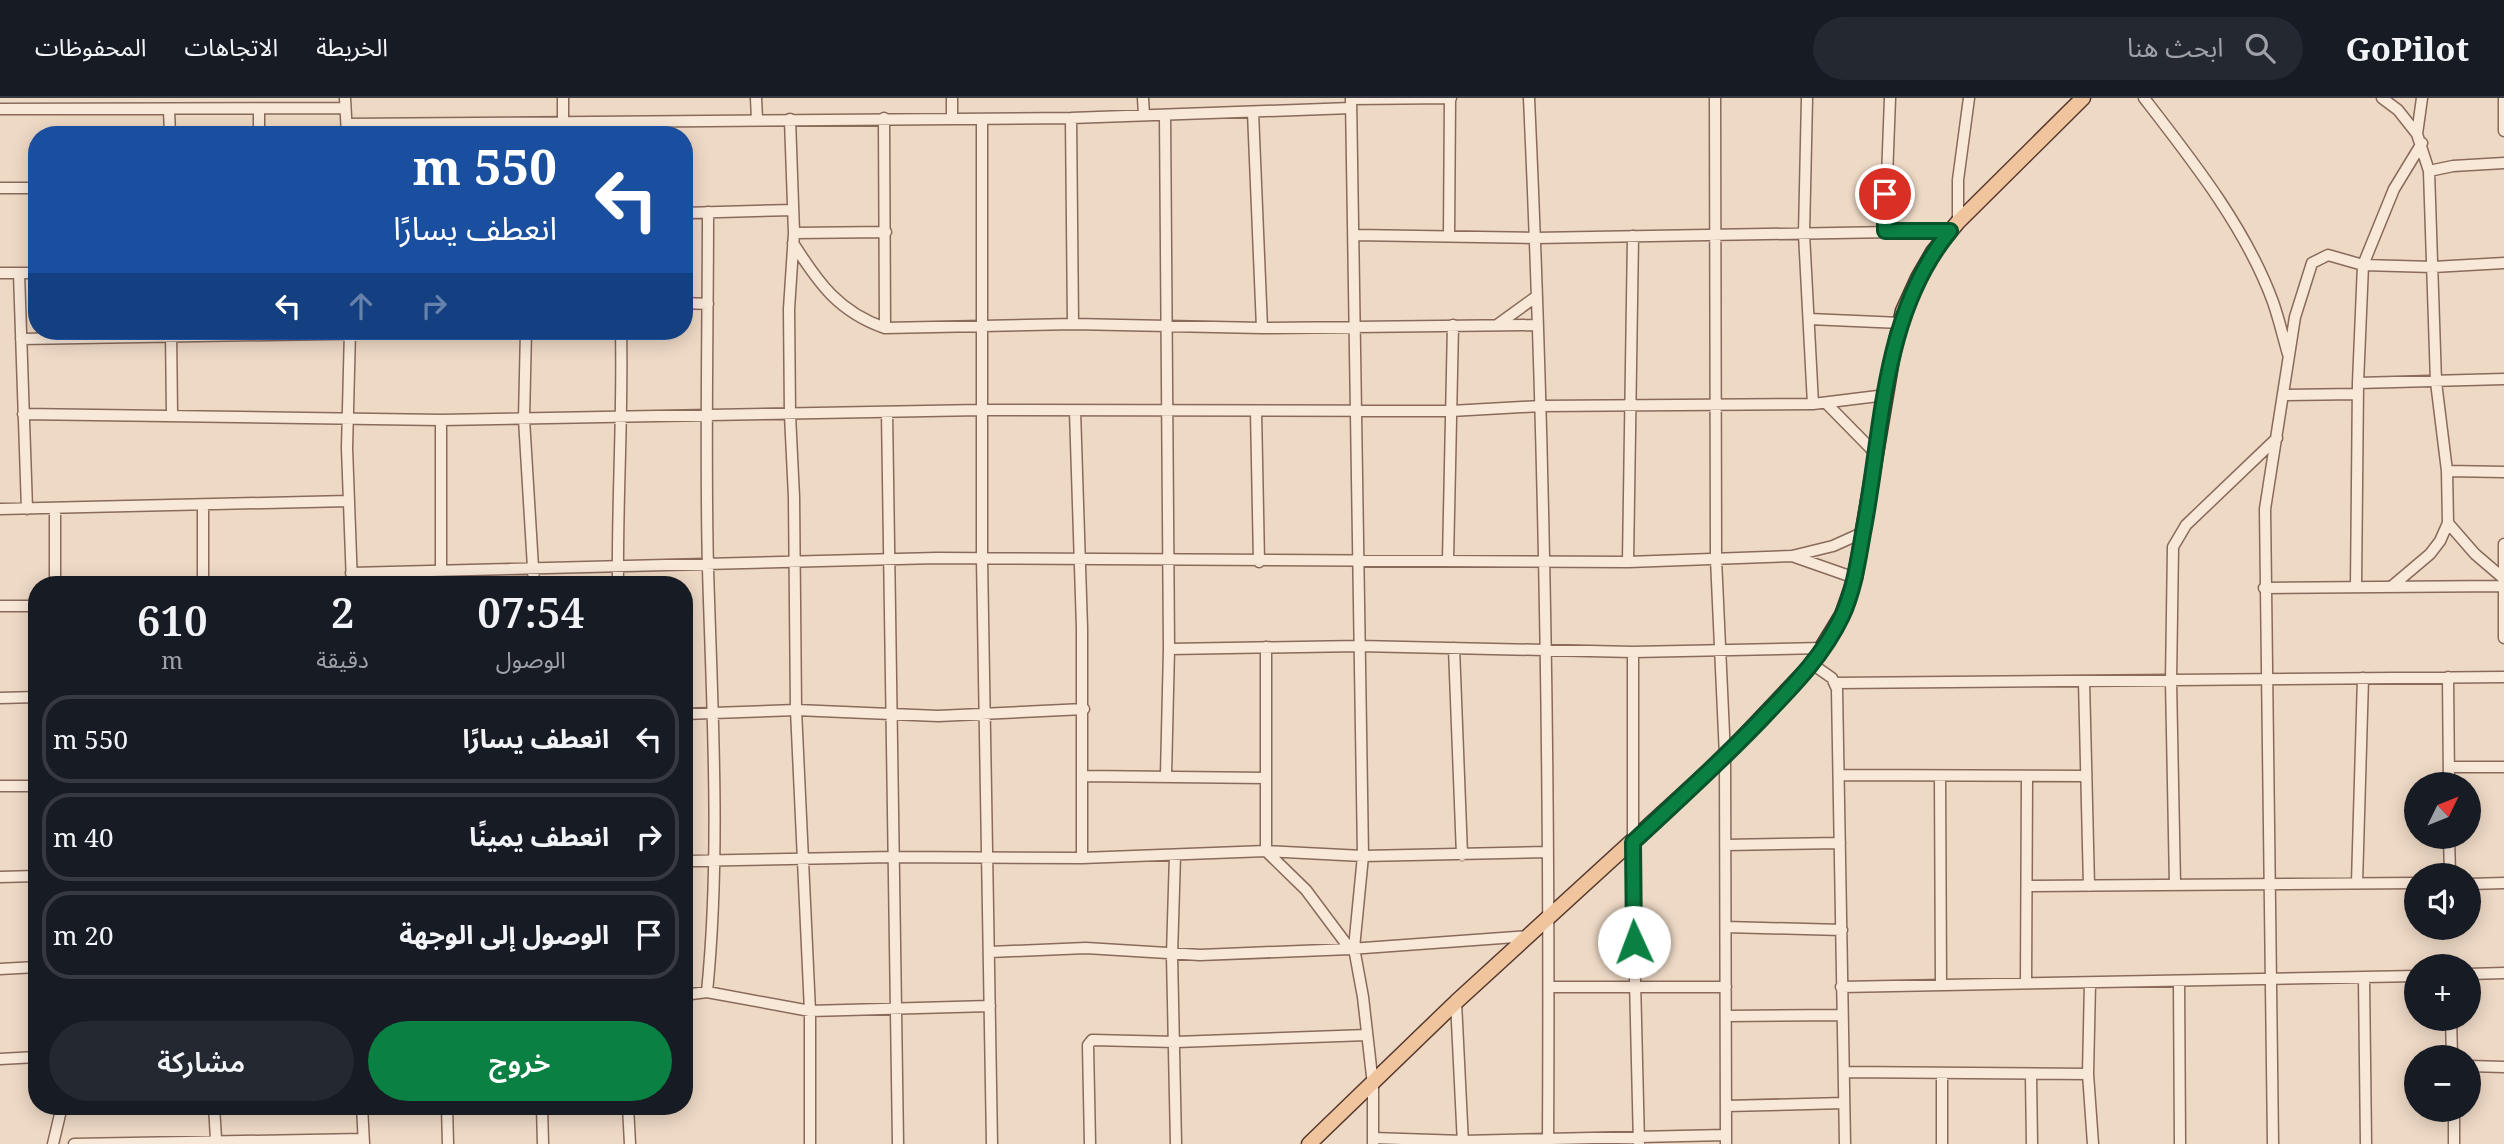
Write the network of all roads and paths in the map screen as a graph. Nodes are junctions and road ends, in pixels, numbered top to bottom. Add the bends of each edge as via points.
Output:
1 (268, 98) edge
2 (564, 98) edge
3 (756, 98) edge
4 (952, 98) edge
5 (1143, 98) edge
6 (1450, 98) edge
7 (1529, 98) edge
8 (1715, 98) edge
9 (1807, 98) edge
10 (1890, 98) edge
11 (1969, 98) edge
12 (2083, 98) edge
13 (2144, 98) edge
14 (2382, 98) edge
15 (2422, 98) edge
16 (2504, 98) edge
17 (1351, 102) edge
18 (113, 103) edge
19 (345, 103) edge
20 (193, 104) edge
21 (0, 109) edge
22 (169, 110) junction
23 (263, 110) junction
24 (1253, 112) junction
25 (1144, 115) junction
26 (1165, 115) junction
27 (884, 118) junction
28 (953, 118) junction
29 (1071, 118) junction
30 (757, 119) junction
31 (790, 119) junction
32 (982, 120) junction
33 (616, 121) junction
34 (564, 122) junction
35 (170, 126) edge
36 (260, 126) edge
37 (347, 126) edge
38 (545, 126) edge
39 (616, 126) edge
40 (2504, 131) edge
41 (2419, 138) junction
42 (2504, 163) edge
43 (2429, 171) junction
44 (0, 188) edge
45 (28, 188) edge
46 (793, 210) junction
47 (703, 212) junction
48 (693, 213) edge
49 (693, 217) edge
50 (1954, 227) junction
51 (1885, 231) junction
52 (886, 232) junction
53 (1804, 234) junction
54 (1355, 235) junction
55 (1449, 236) junction
56 (1633, 236) junction
57 (1716, 236) junction
58 (794, 238) junction
59 (1535, 238) junction
60 (2504, 263) edge
61 (2363, 265) junction
62 (2433, 267) junction
63 (0, 273) edge
64 (19, 273) junction
65 (28, 273) edge
66 (1537, 296) junction
67 (693, 303) edge
68 (708, 304) junction
69 (1809, 320) junction
70 (1901, 323) junction
71 (1073, 324) junction
72 (1165, 324) junction
73 (981, 325) junction
74 (1453, 325) junction
75 (1497, 325) junction
76 (1537, 325) junction
77 (1355, 326) junction
78 (886, 328) junction
79 (1262, 328) junction
80 (21, 340) junction
81 (28, 340) edge
82 (171, 340) edge
83 (350, 340) edge
84 (526, 340) edge
85 (621, 340) edge
86 (2290, 360) junction
87 (2504, 379) edge
88 (2436, 382) junction
89 (2358, 389) junction
90 (1886, 395) junction
91 (2284, 395) junction
92 (1826, 403) junction
93 (1813, 404) junction
94 (1630, 405) junction
95 (1718, 405) junction
96 (1540, 406) junction
97 (981, 410) junction
98 (1075, 411) junction
99 (1256, 411) junction
100 (1354, 411) junction
101 (1451, 411) junction
102 (887, 412) junction
103 (1166, 412) junction
104 (23, 414) junction
105 (172, 415) junction
106 (790, 415) junction
107 (707, 416) junction
108 (623, 418) junction
109 (346, 419) junction
110 (524, 419) junction
111 (441, 421) junction
112 (2277, 438) junction
113 (1877, 455) junction
114 (2447, 471) junction
115 (2504, 472) edge
116 (348, 501) junction
117 (203, 505) junction
118 (55, 508) junction
119 (0, 509) edge
120 (27, 509) junction
121 (2448, 523) junction
122 (1864, 532) junction
123 (2504, 544) edge
124 (1792, 556) junction
125 (982, 559) junction
126 (1716, 559) junction
127 (889, 560) junction
128 (1080, 560) junction
129 (1448, 560) junction
130 (1169, 561) junction
131 (1357, 561) junction
132 (1259, 562) junction
133 (1628, 562) junction
134 (1543, 563) junction
135 (618, 564) junction
136 (792, 564) junction
137 (708, 566) junction
138 (533, 567) junction
139 (442, 572) junction
140 (55, 576) edge
141 (203, 576) edge
142 (351, 576) edge
143 (390, 576) edge
144 (442, 576) edge
145 (534, 576) edge
146 (618, 576) edge
147 (1855, 578) junction
148 (2503, 578) edge
149 (2503, 586) edge
150 (2356, 587) junction
151 (2391, 587) junction
152 (2264, 588) junction
153 (28, 606) edge
154 (0, 607) edge
155 (2504, 638) edge
156 (1359, 646) junction
157 (1266, 647) junction
158 (1454, 648) junction
159 (1823, 648) junction
160 (1170, 649) junction
161 (1544, 649) junction
162 (1719, 651) junction
163 (1633, 652) junction
164 (1812, 664) junction
165 (2448, 677) junction
166 (2504, 677) edge
167 (2363, 678) junction
168 (2267, 680) junction
169 (2084, 681) junction
170 (2171, 681) junction
171 (1836, 683) junction
172 (28, 697) edge
173 (0, 698) edge
174 (1084, 709) junction
175 (796, 710) junction
176 (714, 713) junction
177 (693, 714) edge
178 (890, 715) junction
179 (986, 715) junction
180 (1725, 756) junction
181 (2449, 767) junction
182 (2504, 767) edge
183 (2449, 772) edge
184 (1166, 775) junction
185 (1841, 775) junction
186 (1084, 776) junction
187 (1940, 776) junction
188 (2086, 776) junction
189 (2027, 777) junction
190 (1266, 778) junction
191 (0, 786) edge
192 (28, 786) edge
193 (1633, 842) junction
194 (1840, 843) junction
195 (1726, 845) junction
196 (1266, 851) junction
197 (1547, 852) junction
198 (1175, 855) junction
199 (1462, 855) junction
200 (1363, 856) junction
201 (893, 857) junction
202 (1082, 858) junction
203 (713, 859) junction
204 (989, 859) junction
205 (693, 860) edge
206 (803, 860) junction
207 (28, 876) edge
208 (0, 877) edge
209 (2357, 883) junction
210 (2404, 883) edge
211 (2504, 883) edge
212 (2481, 884) edge
213 (2175, 885) junction
214 (2268, 885) junction
215 (2026, 886) junction
216 (2089, 886) junction
217 (1549, 919) junction
218 (1726, 927) junction
219 (1842, 930) junction
220 (1529, 936) junction
221 (1352, 949) junction
222 (990, 952) junction
223 (1172, 955) junction
224 (28, 967) edge
225 (0, 969) edge
226 (2504, 973) edge
227 (2481, 974) edge
228 (2404, 977) edge
229 (2364, 979) junction
230 (2272, 980) junction
231 (2179, 981) junction
232 (2025, 982) junction
233 (2090, 983) junction
234 (1941, 985) junction
235 (1635, 986) junction
236 (1549, 987) junction
237 (1726, 987) junction
238 (1842, 987) junction
239 (707, 992) junction
240 (693, 994) edge
241 (1456, 1002) junction
242 (990, 1006) junction
243 (894, 1009) junction
244 (810, 1011) junction
245 (1842, 1015) junction
246 (1726, 1016) junction
247 (1367, 1035) junction
248 (1176, 1042) junction
249 (28, 1057) edge
250 (0, 1059) edge
251 (2481, 1066) edge
252 (2504, 1067) edge
253 (1844, 1072) junction
254 (1941, 1074) junction
255 (2088, 1074) junction
256 (2031, 1075) junction
257 (1373, 1085) junction
258 (1844, 1103) junction
259 (1726, 1107) junction
260 (60, 1115) edge
261 (215, 1115) edge
262 (362, 1115) edge
263 (447, 1115) edge
264 (542, 1115) edge
265 (628, 1115) edge
266 (2454, 1122) edge
267 (216, 1139) junction
268 (1726, 1139) edge
269 (1639, 1140) edge
270 (363, 1141) edge
271 (1373, 1141) edge
272 (1548, 1141) edge
273 (157, 1142) edge
274 (266, 1142) edge
275 (1463, 1143) edge
276 (53, 1144) edge
277 (74, 1144) edge
278 (448, 1144) edge
279 (543, 1144) edge
280 (630, 1144) edge
281 (810, 1144) edge
282 (898, 1144) edge
283 (992, 1144) edge
284 (1090, 1144) edge
285 (1176, 1144) edge
286 (1309, 1144) edge
287 (1845, 1144) edge
288 (1942, 1144) edge
289 (2032, 1144) edge
290 (2093, 1144) edge
291 (2180, 1144) edge
292 (2273, 1144) edge
293 (2365, 1144) edge
294 (2454, 1144) edge

1 - 23 street
2 - 34 street
3 - 30 street
4 - 28 street
5 - 25 street
6 - 17 street
6 - 55 street
7 - 59 street
8 - 57 street
9 - 53 street
10 - 51 street
11 - 50 street
12 - 50 main road
13 - 86 street via 2239,234 2272,300
14 - 41 street via 2398,110
15 - 41 street
16 - 40 street
17 - 24 street
17 - 54 street
18 - 21 street
18 - 22 street
19 - 23 street
19 - 37 street
20 - 22 street
20 - 23 street
22 - 35 street
23 - 36 street
24 - 26 street
24 - 79 street
25 - 26 street
25 - 29 street
26 - 72 street
27 - 28 street
27 - 31 street
27 - 52 street
28 - 32 street
29 - 32 street
29 - 71 street
30 - 31 street
30 - 33 street
31 - 46 street
32 - 73 street
33 - 34 street
33 - 39 street
34 - 38 street
41 - 43 street
41 - 61 street
42 - 43 street
43 - 62 street
44 - 45 street
46 - 47 street
46 - 58 street
47 - 48 street
47 - 49 street
47 - 68 street
50 - 51 street
50 - 70 main road via 1918,278
51 - 53 street
52 - 58 street
52 - 78 street
53 - 57 street
53 - 69 street
54 - 55 street
54 - 77 street
55 - 59 street
56 - 57 street
56 - 59 street
56 - 94 street
57 - 95 street
58 - 78 street via 811,271 834,298 859,319
58 - 106 street
59 - 66 street
60 - 62 street
61 - 62 street
61 - 86 street via 2328,255 2312,263 2295,317
61 - 89 street
62 - 88 street
63 - 64 street
64 - 65 street
64 - 80 street
66 - 75 street
66 - 76 street
67 - 68 street
68 - 107 street
69 - 70 street
69 - 93 street
70 - 90 main road
71 - 72 street
71 - 73 street
72 - 79 street
72 - 103 street
73 - 78 street
73 - 97 street
74 - 75 street
74 - 77 street
74 - 101 street
75 - 76 street
76 - 96 street
77 - 79 street
77 - 100 street
80 - 81 street
80 - 104 street
82 - 105 street
83 - 109 street
84 - 110 street
85 - 108 street
86 - 91 street
87 - 88 street
88 - 89 street
88 - 114 street
89 - 91 street
89 - 150 street
90 - 92 street
90 - 113 main road
91 - 112 street
92 - 93 street
92 - 113 street
93 - 95 street
94 - 95 street
94 - 96 street
94 - 133 street
95 - 126 street
96 - 101 street
96 - 134 street
97 - 98 street
97 - 102 street
97 - 125 street
98 - 103 street
98 - 128 street
99 - 100 street
99 - 103 street
99 - 132 street
100 - 101 street
100 - 131 street
101 - 129 street
102 - 106 street
102 - 127 street
103 - 130 street
104 - 105 street
104 - 120 street
105 - 109 street
106 - 107 street
106 - 136 street
107 - 108 street
107 - 137 street
108 - 110 street
108 - 135 street
109 - 111 street
109 - 116 street
110 - 111 street
110 - 138 street
111 - 139 street
112 - 152 street via 2264,509
112 - 170 street via 2186,525 2173,547
113 - 122 main road
114 - 115 street
114 - 121 street
116 - 117 street
116 - 142 street
117 - 118 street
117 - 141 street
118 - 120 street
118 - 140 street
119 - 120 street
121 - 148 street
121 - 151 street via 2430,554
122 - 124 street
122 - 147 main road
123 - 148 street
124 - 126 street
124 - 147 street
125 - 127 street
125 - 128 street
125 - 179 street
126 - 133 street
126 - 162 street
127 - 136 street
127 - 178 street
128 - 130 street
128 - 174 street
129 - 131 street
129 - 134 street
130 - 132 street
130 - 160 street
131 - 132 street
131 - 156 street
133 - 134 street
134 - 161 street
135 - 137 street
135 - 138 street
135 - 146 street
136 - 137 street
136 - 175 street
137 - 176 street
138 - 139 street
138 - 145 street
139 - 143 street
139 - 144 street
147 - 159 main road via 1842,615
148 - 149 street
149 - 151 street
149 - 155 street
150 - 151 street
150 - 152 street
152 - 168 street
153 - 154 street
156 - 157 street
156 - 158 street
156 - 200 street
157 - 160 street
157 - 190 street
158 - 161 street
158 - 199 street
159 - 162 street
159 - 164 main road
160 - 184 street
161 - 163 street
161 - 197 street
162 - 163 street
162 - 180 street
163 - 193 street
164 - 171 street
164 - 180 main road
165 - 166 street
165 - 167 street
165 - 181 street
167 - 168 street
167 - 209 street
168 - 170 street
168 - 214 street
169 - 170 street
169 - 171 street
169 - 188 street
170 - 213 street
171 - 185 street
172 - 173 street
174 - 179 street
174 - 186 street
175 - 176 street
175 - 178 street
175 - 206 street
176 - 177 street
176 - 203 street
178 - 179 street
178 - 201 street
179 - 204 street
180 - 193 main road
180 - 195 street
181 - 182 street
181 - 183 street
184 - 186 street
184 - 190 street
185 - 187 street
185 - 194 street
186 - 202 street
187 - 189 street
187 - 234 street
188 - 189 street
188 - 216 street
189 - 215 street
190 - 196 street
191 - 192 street
193 - 217 main road
193 - 235 street
194 - 195 street
194 - 219 street
195 - 218 street
196 - 198 street
196 - 200 street
196 - 221 street via 1306,890
197 - 199 street
197 - 217 street
198 - 202 street
198 - 223 street
199 - 200 street
200 - 221 street
201 - 204 street
201 - 206 street
201 - 243 street
202 - 204 street
203 - 205 street
203 - 206 street
203 - 239 street
204 - 222 street
206 - 244 street
207 - 208 street
209 - 210 street
209 - 214 street
211 - 212 street
213 - 214 street
213 - 216 street
214 - 230 street
215 - 216 street
215 - 232 street
217 - 220 main road
217 - 236 street
218 - 219 street
218 - 237 street
219 - 238 street
220 - 221 street
220 - 241 main road
221 - 223 street
221 - 247 street
222 - 223 street via 1086,948
222 - 242 street
223 - 248 street
224 - 225 street
226 - 227 street
228 - 229 street
229 - 230 street
229 - 293 street
230 - 231 street
230 - 292 street
231 - 233 street
231 - 291 street
232 - 233 street
232 - 234 street
233 - 255 street
234 - 238 street
235 - 236 street
235 - 237 street
235 - 269 street
236 - 272 street
237 - 246 street
238 - 245 street
239 - 240 street
239 - 244 street
241 - 257 main road
241 - 275 street
242 - 243 street
242 - 283 street
243 - 244 street
243 - 282 street
244 - 281 street
245 - 246 street
245 - 253 street
246 - 259 street
247 - 248 street
247 - 257 street
248 - 284 street via 1092,1040 1088,1045
248 - 285 street
249 - 250 street
251 - 252 street
253 - 254 street
253 - 258 street
254 - 256 street
254 - 288 street
255 - 256 street
255 - 290 street
256 - 289 street
257 - 271 street
257 - 286 main road
258 - 259 street
258 - 287 street
259 - 268 street
260 - 276 street
261 - 267 street
262 - 270 street
263 - 278 street
264 - 279 street
265 - 280 street
266 - 294 street
267 - 273 street
267 - 274 street
268 - 269 street
269 - 272 street
270 - 274 street
271 - 275 street
272 - 275 street
273 - 277 street

